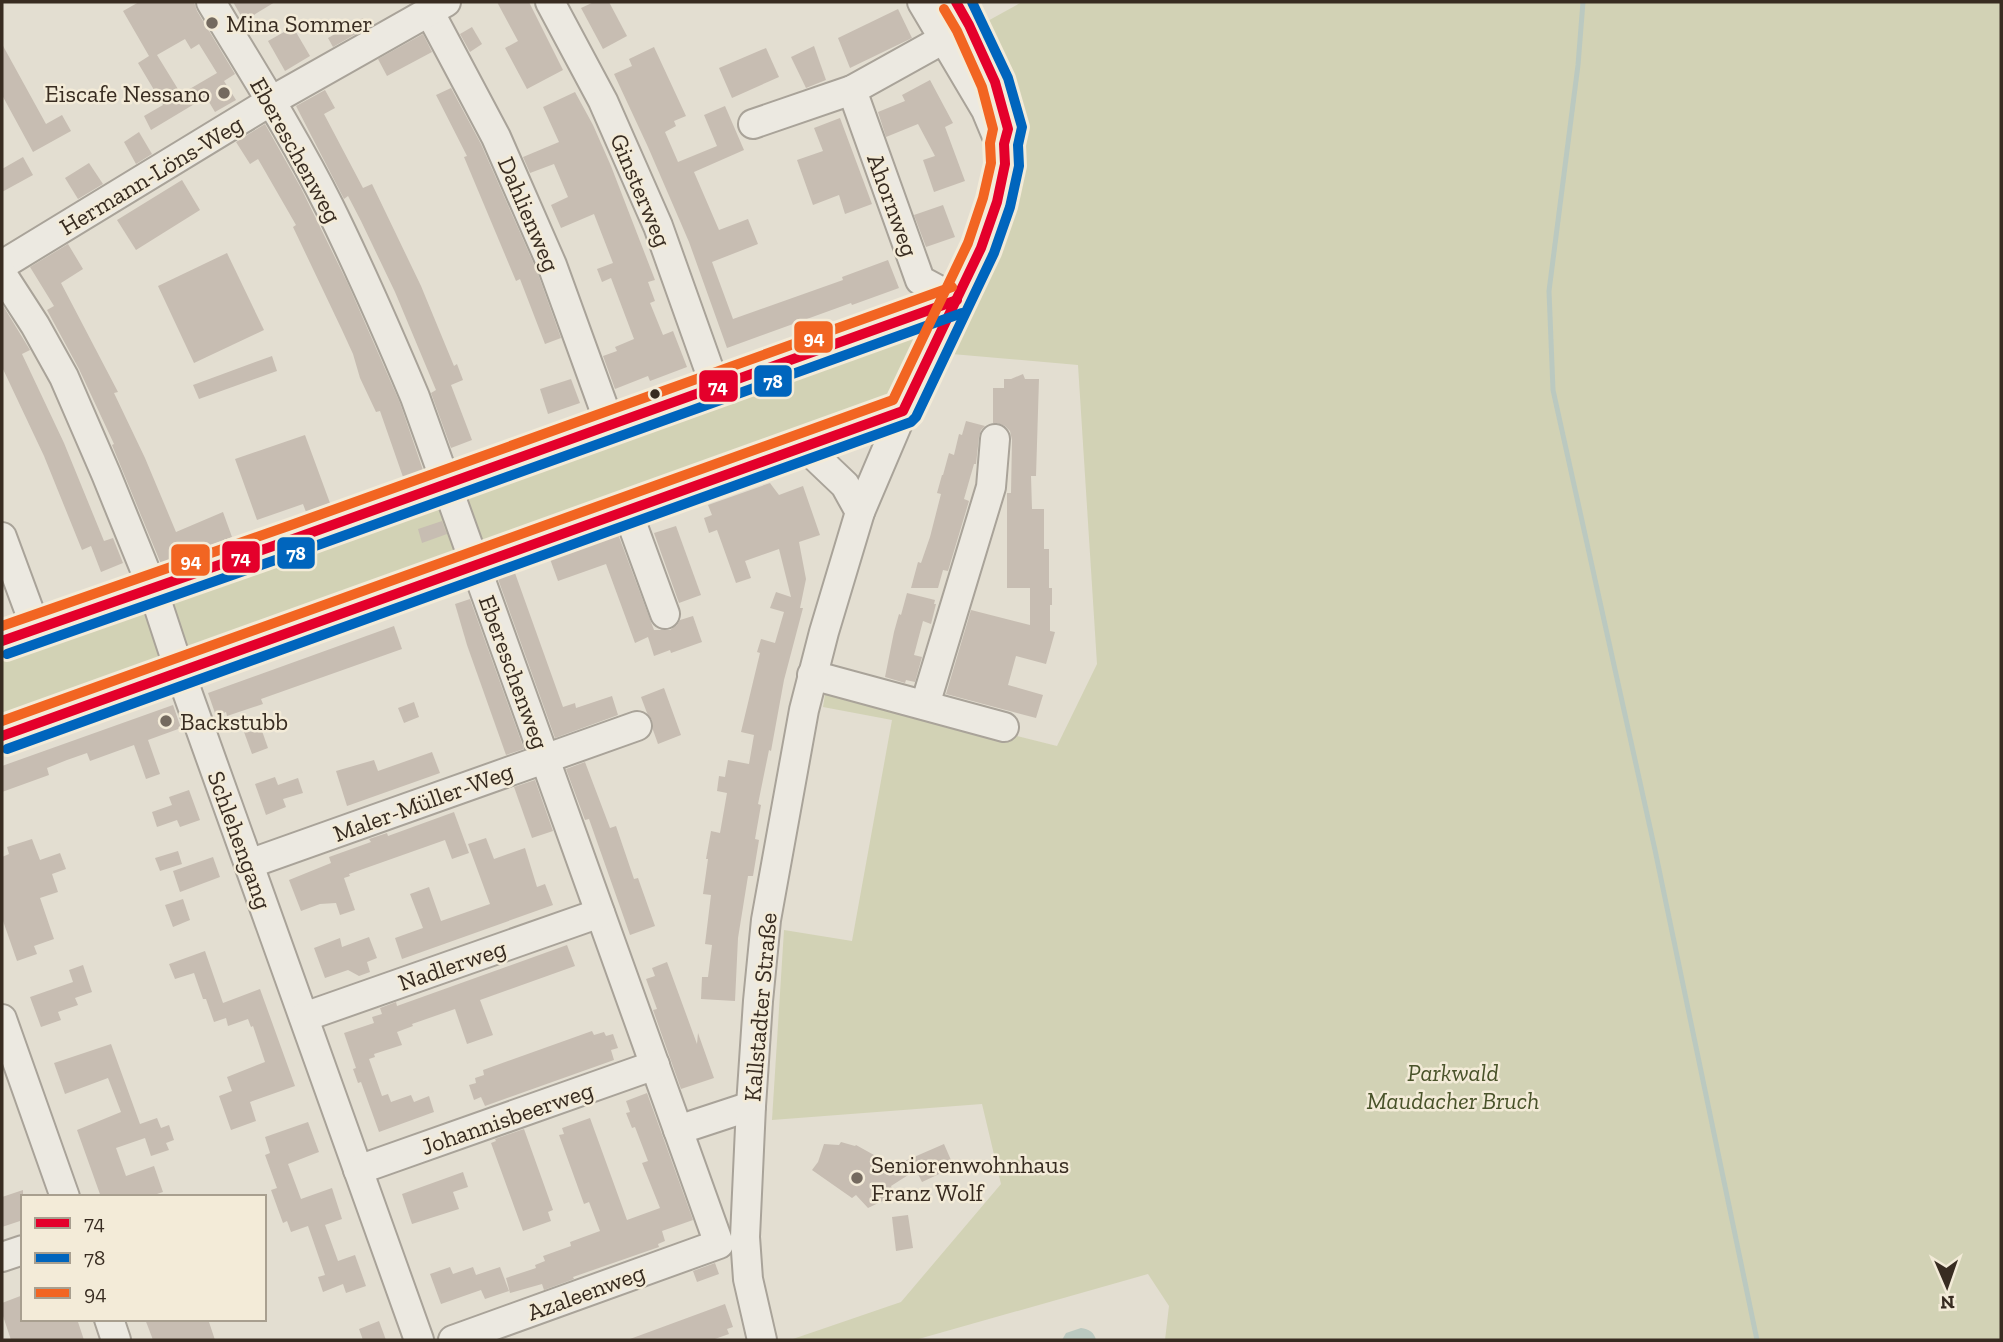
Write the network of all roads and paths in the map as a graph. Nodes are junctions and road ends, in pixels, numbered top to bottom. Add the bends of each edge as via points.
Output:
1 (211, 2) edge
2 (550, 2) edge
3 (922, 2) edge
4 (437, 7) edge
5 (962, 13) edge
6 (943, 39) junction
7 (852, 90) junction
8 (271, 102) junction
9 (753, 124) dead end
10 (1004, 144) junction
11 (2, 265) edge
12 (2, 274) edge
13 (957, 300) junction
14 (715, 386) junction
15 (903, 411) junction
16 (610, 425) junction
17 (995, 439) dead end
18 (803, 446) junction
19 (446, 484) junction
20 (627, 510) junction
21 (860, 512) junction
22 (2, 537) edge
23 (475, 564) junction
24 (152, 587) junction
25 (665, 614) dead end
26 (36, 629) junction
27 (2, 641) edge
28 (180, 672) junction
29 (812, 675) junction
30 (925, 705) junction
31 (637, 726) dead end
32 (1004, 726) dead end
33 (2, 736) edge
34 (545, 759) junction
35 (249, 864) junction
36 (600, 913) junction
37 (304, 1017) junction
38 (2, 1019) edge
39 (654, 1065) junction
40 (751, 1106) junction
41 (678, 1130) junction
42 (358, 1170) junction
43 (64, 1195) edge
44 (719, 1244) joint
45 (21, 1251) edge
46 (2, 1257) edge
47 (110, 1321) edge
48 (116, 1340) edge
49 (419, 1340) edge
50 (453, 1340) edge
51 (762, 1340) edge

1 - 8 street, Ebereschenweg
2 - 14 street, Ginsterweg via 603,101 658,226
3 - 6 street
4 - 8 street, Hermann-Löns-Weg
4 - 16 street, Dahlienweg via 552,265
5 - 6 street
5 - 10 street, Kallstadter Straße via 995,82 1008,129
6 - 7 street
6 - 10 street
7 - 9 street
7 - 13 street, Ahornweg via 920,280
8 - 11 street, Hermann-Löns-Weg
8 - 19 street, Ebereschenweg via 328,204 380,314
10 - 13 street, Kallstadter Straße via 997,202
12 - 24 street, Schlehengang via 64,377
13 - 14 street
13 - 15 street, Kallstadter Straße
14 - 16 street
15 - 18 street
15 - 21 street, Kallstadter Straße
16 - 19 street
17 - 30 street via 991,487
18 - 20 street
18 - 21 street via 845,485
19 - 23 street, Ebereschenweg
19 - 24 street
20 - 23 street
20 - 25 street
21 - 29 street, Kallstadter Straße
22 - 26 street
23 - 28 street
23 - 34 street, Ebereschenweg
24 - 26 street
24 - 28 street, Schlehengang
26 - 27 street
28 - 33 street
28 - 35 street, Schlehengang
29 - 30 street
29 - 40 street, Kallstadter Straße via 766,920
30 - 32 street
31 - 34 street, Maler-Müller-Weg
34 - 35 street, Maler-Müller-Weg
34 - 36 street, Ebereschenweg
35 - 37 street, Schlehengang
36 - 37 street, Nadlerweg
36 - 39 street, Ebereschenweg
37 - 42 street, Schlehengang
38 - 43 street
39 - 41 street, Ebereschenweg
39 - 42 street, Johannisbeerweg
40 - 41 street
40 - 51 street, Kallstadter Straße via 745,1237 748,1279
41 - 44 street, Ebereschenweg
42 - 49 street, Schlehengang
44 - 50 street, Azaleenweg
45 - 46 street
47 - 48 street

